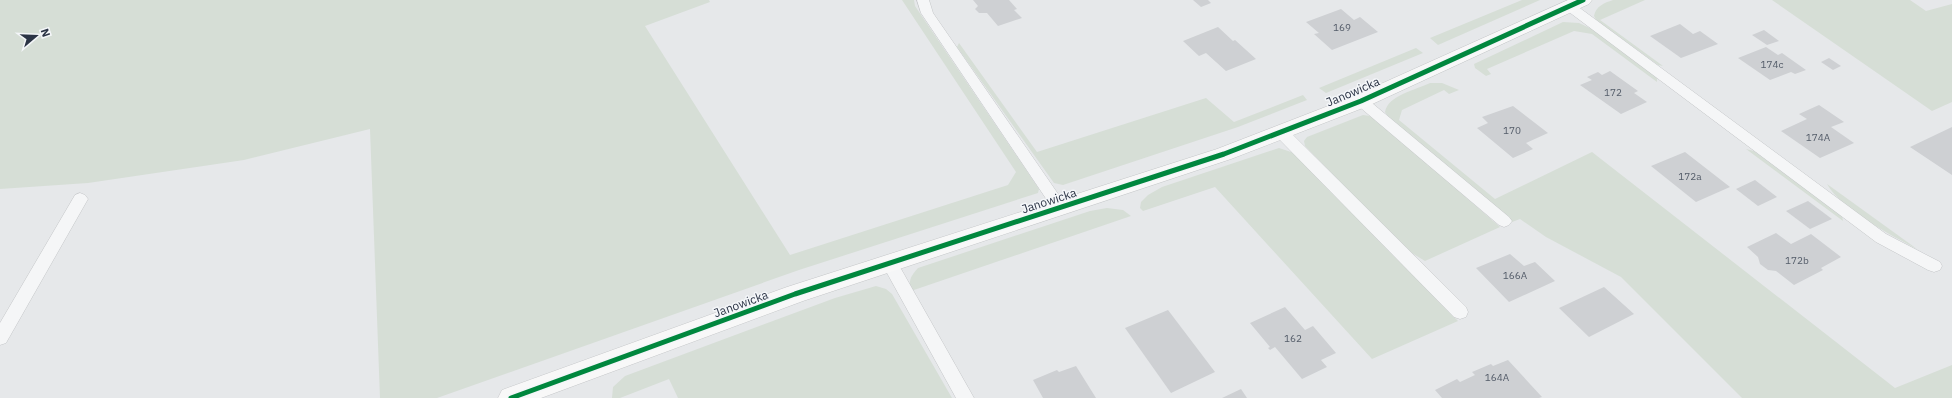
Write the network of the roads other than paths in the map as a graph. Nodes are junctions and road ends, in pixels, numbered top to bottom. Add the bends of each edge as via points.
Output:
1 (923, 0) edge
2 (1576, 3) edge
3 (1361, 101) junction
4 (1281, 132) junction
5 (80, 199) dead end
6 (1060, 208) junction
7 (1504, 221) dead end
8 (890, 264) junction
9 (1934, 266) dead end
10 (1460, 312) dead end
11 (0, 338) edge
12 (511, 398) edge
13 (965, 398) edge

1 - 6 lane via 927,13
2 - 3 street, Janowicka
2 - 9 lane via 1881,238
3 - 4 street, Janowicka
3 - 7 lane
4 - 6 street, Janowicka
4 - 10 lane
5 - 11 lane
6 - 8 street, Janowicka
8 - 12 street, Janowicka via 795,294
8 - 13 lane

